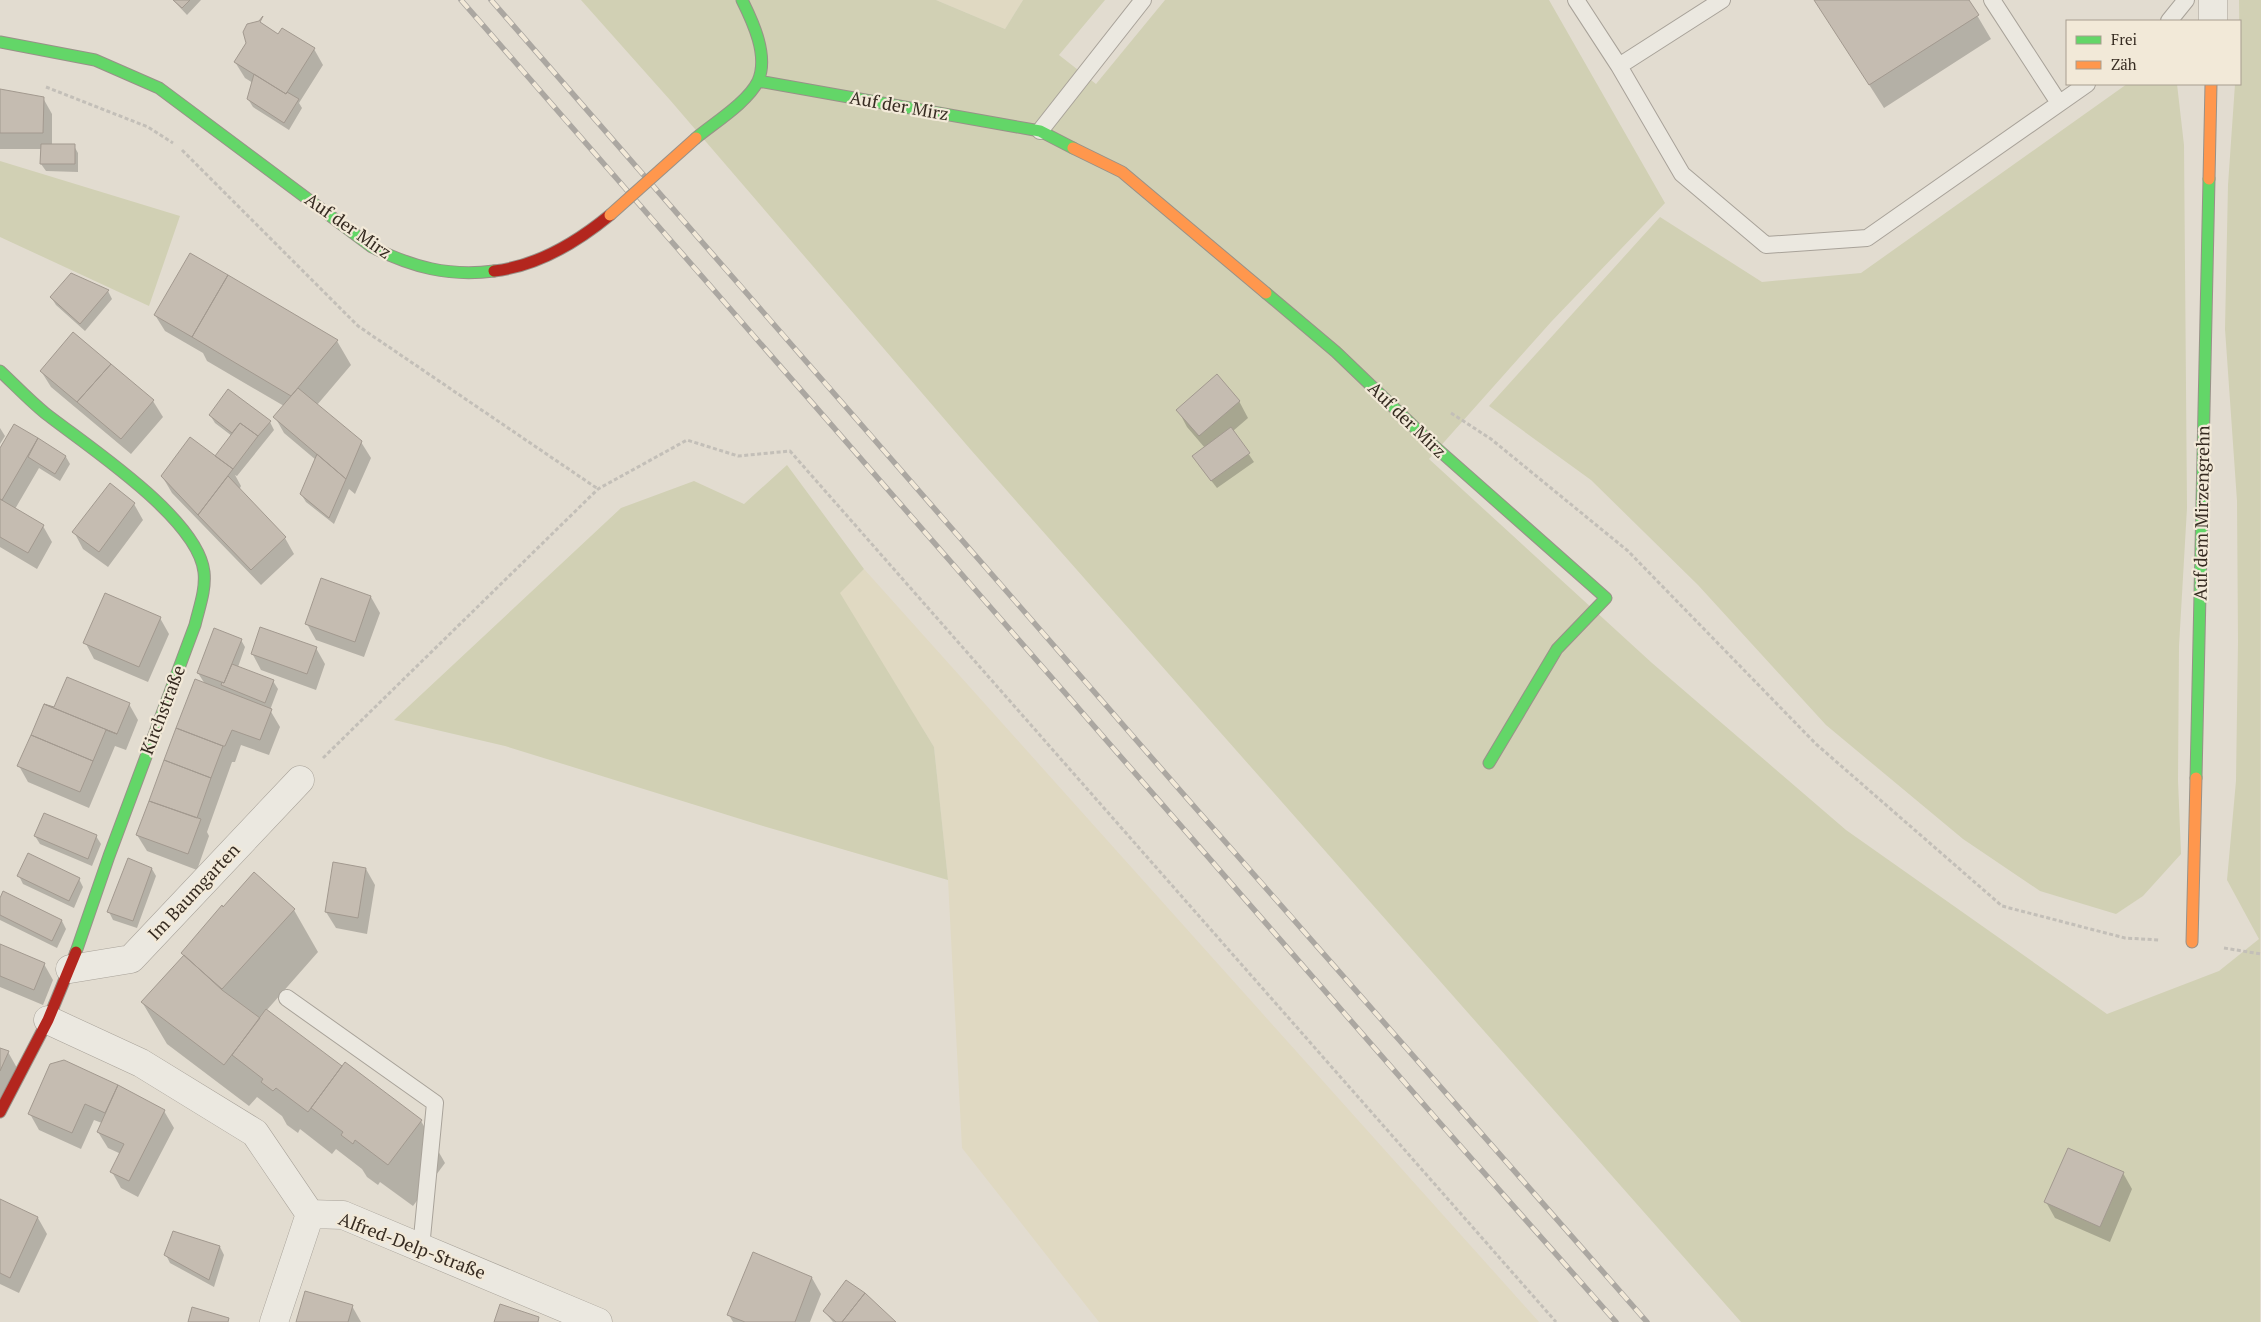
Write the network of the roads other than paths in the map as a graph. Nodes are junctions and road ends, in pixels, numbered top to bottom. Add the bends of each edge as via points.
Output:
1 (742, 0) edge
2 (1143, 0) edge
3 (1576, 0) edge
4 (1722, 0) edge
5 (1992, 0) edge
6 (2186, 0) edge
7 (2213, 0) edge
8 (2170, 20) edge
9 (2213, 20) edge
10 (0, 42) edge
11 (1618, 66) junction
12 (758, 81) junction
13 (2086, 85) edge
14 (2211, 85) edge
15 (2059, 103) junction
16 (1040, 131) junction
17 (0, 371) edge
18 (1489, 763) dead end
19 (300, 780) road end
20 (2192, 942) road end
21 (70, 969) junction
22 (287, 998) dead end
23 (48, 1020) junction
24 (0, 1112) edge
25 (310, 1214) junction
26 (421, 1248) junction
27 (274, 1322) edge
28 (598, 1322) edge

1 - 12 street via 758,41 761,61
2 - 16 lane
3 - 11 lane
4 - 11 lane
5 - 15 lane
6 - 8 lane
7 - 9 street
10 - 12 street, Auf der Mirz, bridge via 95,60 159,88 372,247 387,256 437,272 501,272 551,255 581,238
11 - 15 lane via 1682,174 1766,245 1867,238
12 - 16 street, Auf der Mirz
13 - 15 lane
14 - 20 street, Auf dem Mirzengrehn
16 - 18 street, Auf der Mirz via 1122,172 1336,352 1433,445 1606,598 1557,649
17 - 21 street, Kirchstraße via 42,411 168,512 184,530 204,571 195,625
19 - 21 street, Im Baumgarten via 131,959
21 - 23 street, Kirchstraße
22 - 26 lane via 436,1103
23 - 24 street, Kirchstraße
23 - 25 street via 141,1063 255,1133
25 - 26 street, Alfred-Delp-Straße via 343,1215
25 - 27 street
26 - 28 street, Alfred-Delp-Straße

